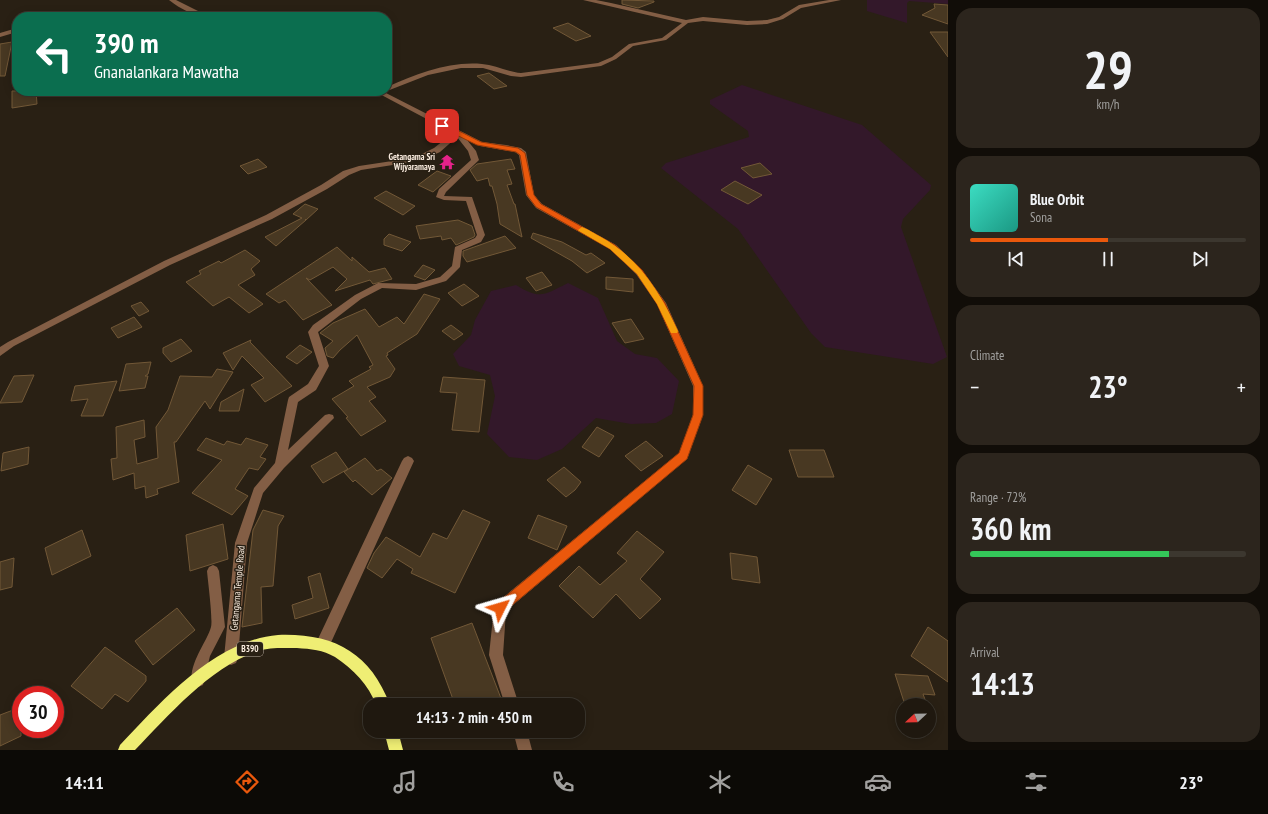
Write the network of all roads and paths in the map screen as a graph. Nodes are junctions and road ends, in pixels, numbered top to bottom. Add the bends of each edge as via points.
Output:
1 (172, 0) edge
2 (586, 0) edge
3 (838, 0) edge
4 (195, 12) edge
5 (686, 22) junction
6 (12, 32) edge
7 (0, 36) edge
8 (392, 87) edge
9 (387, 96) edge
10 (457, 133) junction
11 (0, 352) edge
12 (329, 418) dead end
13 (408, 461) dead end
14 (280, 465) junction
15 (213, 571) dead end
16 (323, 644) junction
17 (231, 658) junction
18 (198, 680) junction
19 (379, 698) edge
20 (510, 698) edge
21 (393, 738) edge
22 (522, 738) edge
23 (126, 750) edge
24 (396, 750) edge
25 (525, 750) edge

1 - 4 street
2 - 5 street
3 - 5 street via 799,7 781,18 767,22 703,19
5 - 8 street via 671,36 631,45 598,66 522,75 483,66 462,66 426,73
6 - 7 street
9 - 10 street
10 - 11 street via 437,150 424,156 359,168 346,173 324,188 269,217 167,263
10 - 14 street, Getangama Temple Road via 472,151 475,160 442,191 440,197 448,200 464,197 469,199 481,235 478,240 458,249 456,267 443,279 416,287 381,285 358,297 316,326 313,332 324,366 312,387 293,400
10 - 20 street via 480,144 518,150 523,154 530,195 539,206 613,247 639,272 661,303 698,386 698,415 683,456 500,608 496,655
12 - 14 street
13 - 16 street
14 - 17 street, Getangama Temple Road via 258,491 241,543
15 - 18 street via 218,627 204,654
16 - 17 main road, B390 via 283,641 257,645
16 - 19 main road, B390 via 348,657 366,674
17 - 18 main road, B390
18 - 23 main road, B390 via 170,704
21 - 24 main road
22 - 25 street

